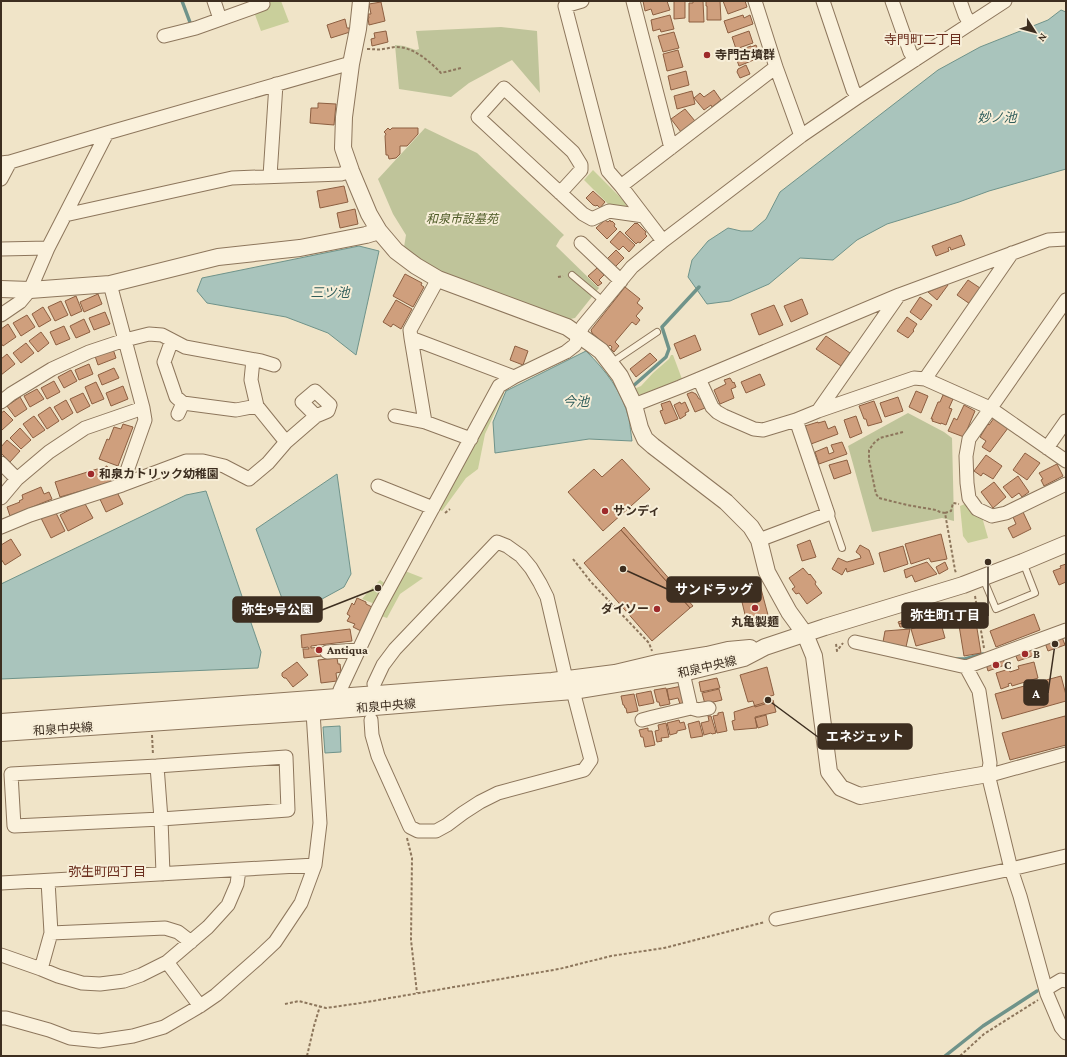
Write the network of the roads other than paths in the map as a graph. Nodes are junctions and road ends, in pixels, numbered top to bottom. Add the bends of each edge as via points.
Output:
1 (214, 1) edge
2 (262, 1) edge
3 (361, 1) edge
4 (582, 1) edge
5 (633, 1) edge
6 (755, 1) edge
7 (823, 1) edge
8 (892, 1) edge
9 (960, 1) edge
10 (1005, 1) edge
11 (220, 19) junction
12 (970, 24) junction
13 (164, 36) dead end
14 (915, 60) junction
15 (351, 64) junction
16 (776, 67) junction
17 (276, 84) junction
18 (858, 97) junction
19 (107, 133) junction
20 (801, 136) junction
21 (671, 148) junction
22 (6, 162) edge
23 (350, 171) junction
24 (270, 176) junction
25 (1, 179) edge
26 (621, 186) junction
27 (560, 193) junction
28 (65, 214) junction
29 (644, 216) junction
30 (379, 231) junction
31 (1066, 239) edge
32 (663, 241) junction
33 (581, 243) dead end
34 (48, 248) junction
35 (1, 249) edge
36 (1012, 253) junction
37 (572, 275) dead end
38 (438, 279) junction
39 (621, 281) junction
40 (110, 284) junction
41 (1, 289) edge
42 (30, 290) junction
43 (899, 295) junction
44 (1066, 300) edge
45 (603, 302) junction
46 (1, 315) edge
47 (657, 332) dead end
48 (579, 334) junction
49 (411, 338) junction
50 (125, 340) junction
51 (172, 340) junction
52 (253, 360) junction
53 (611, 363) junction
54 (274, 365) dead end
55 (514, 377) junction
56 (698, 379) junction
57 (925, 379) junction
58 (1, 402) edge
59 (634, 405) junction
60 (257, 406) junction
61 (143, 408) junction
62 (990, 408) junction
63 (818, 411) junction
64 (316, 416) dead end
65 (395, 416) dead end
66 (796, 420) junction
67 (1066, 421) edge
68 (425, 422) junction
69 (471, 439) junction
70 (286, 442) junction
71 (1047, 448) junction
72 (1066, 461) edge
73 (1, 463) edge
74 (17, 479) junction
75 (1066, 484) edge
76 (122, 485) junction
77 (378, 486) dead end
78 (1, 498) edge
79 (433, 508) junction
80 (828, 514) junction
81 (1, 527) edge
82 (759, 540) junction
83 (1066, 544) edge
84 (842, 548) dead end
85 (1023, 562) junction
86 (983, 578) junction
87 (1066, 630) edge
88 (805, 634) junction
89 (855, 642) dead end
90 (765, 647) junction
91 (359, 650) junction
92 (327, 652) dead end
93 (966, 666) junction
94 (683, 673) junction
95 (374, 684) dead end
96 (569, 685) junction
97 (339, 698) junction
98 (691, 708) junction
99 (709, 708) dead end
100 (314, 712) junction
101 (649, 714) dead end
102 (371, 720) dead end
103 (1, 722) edge
104 (1, 733) edge
105 (1066, 754) edge
106 (155, 766) junction
107 (988, 774) junction
108 (161, 819) junction
109 (7, 827) edge
110 (1066, 856) edge
111 (315, 865) junction
112 (1011, 869) junction
113 (239, 870) junction
114 (163, 874) junction
115 (48, 881) junction
116 (1, 883) edge
117 (776, 919) road end
118 (51, 932) junction
119 (191, 942) junction
120 (1, 955) edge
121 (167, 962) junction
122 (41, 969) junction
123 (1066, 981) edge
124 (1046, 992) junction
125 (200, 1006) junction
126 (1, 1018) edge
127 (1066, 1033) edge

1 - 11 street
2 - 11 street via 263,4
3 - 15 street
4 - 26 street via 565,6 608,171
5 - 21 street
6 - 16 street
7 - 18 street via 853,90
8 - 14 street
9 - 12 street
10 - 12 street
11 - 13 street
12 - 14 street
14 - 18 street
15 - 17 street
15 - 23 street via 343,148
16 - 20 street
16 - 21 street
17 - 19 street
17 - 24 street
18 - 20 street
19 - 22 street
19 - 28 street
20 - 32 street
21 - 26 street
22 - 25 street
23 - 24 street via 340,174
23 - 30 street
24 - 28 street via 232,178
26 - 29 street
27 - 27 street via 478,117 504,88 573,152 580,165 582,170
27 - 29 street via 583,214 592,218 609,210
28 - 34 street
29 - 32 street
30 - 38 street via 396,251
30 - 40 street via 300,248 218,256
31 - 36 street via 1048,240
32 - 39 street via 632,267
33 - 39 street
34 - 35 street
34 - 42 street
36 - 43 street
36 - 57 street
37 - 45 lane
38 - 48 street via 567,327
38 - 49 street via 410,330
39 - 45 street
40 - 42 street
40 - 50 street
41 - 42 street
42 - 46 street via 20,302
43 - 56 street
43 - 63 street
44 - 62 street
45 - 48 street
47 - 53 lane
48 - 53 street via 601,351
48 - 55 street via 575,345 566,352
49 - 55 street
49 - 68 street
50 - 51 street via 149,334 162,335
50 - 58 street via 89,352 52,369
50 - 61 street
51 - 52 street via 185,347
51 - 60 street via 164,362 181,409 236,410
52 - 54 street
52 - 60 street via 251,380
53 - 59 street
55 - 69 street via 499,386
56 - 59 street
56 - 66 street via 717,412 754,429 763,430
57 - 62 street
57 - 63 street via 914,378
59 - 82 street via 645,439 726,502 751,527
60 - 70 street
61 - 74 street via 86,428 49,452
61 - 76 street via 145,420
62 - 71 street
62 - 75 street via 969,439 966,456 970,498 978,509 992,516 1006,513
63 - 66 street
64 - 70 street
65 - 68 street
66 - 80 street
67 - 71 street
68 - 69 street
69 - 79 street
70 - 76 street via 268,463 249,479 224,466 203,461 186,461
71 - 72 street
73 - 74 street
74 - 78 street
76 - 81 street
77 - 79 street
79 - 91 street via 378,609
80 - 82 street
80 - 84 lane via 831,516
82 - 88 street via 767,572 789,612
83 - 85 street, 和泉中央線
85 - 86 street, 和泉中央線
85 - 86 lane via 1034,593 996,609
86 - 88 street, 和泉中央線
87 - 93 street
88 - 90 street, 和泉中央線
88 - 107 street via 814,656 829,772 841,788 860,796
89 - 93 street
90 - 94 street, 和泉中央線 via 744,658
90 - 96 street, 和泉中央線 via 728,650
91 - 92 street
91 - 97 street via 340,690
93 - 107 street via 979,691 990,763
94 - 96 street, 和泉中央線
94 - 98 street
95 - 96 street via 383,665 395,649 497,542 521,556 531,568 547,597
96 - 97 street, 和泉中央線 via 552,682
96 - 100 street, 和泉中央線
96 - 102 street via 591,760 584,770 498,793 436,831 418,831 410,827 378,756
97 - 103 street, 和泉中央線
98 - 99 street
98 - 101 street
100 - 104 street, 和泉中央線
100 - 111 street via 320,823
105 - 107 street
106 - 108 street
106 - 108 street via 286,757 288,810
106 - 109 street via 11,774
107 - 112 street
108 - 109 street
108 - 114 street
110 - 112 street
111 - 113 street
111 - 125 street via 301,903 275,942 216,995
112 - 117 street
112 - 124 street
113 - 114 street
113 - 119 street via 237,884 228,905 208,928
114 - 115 street
115 - 116 street
115 - 118 street
118 - 119 street via 165,928 178,932
118 - 122 street
119 - 121 street
120 - 122 street
121 - 122 street via 124,981 100,984 82,983
121 - 125 street
123 - 124 street via 1061,980
124 - 127 street
125 - 126 street via 164,1027 133,1036 99,1041 70,1038

